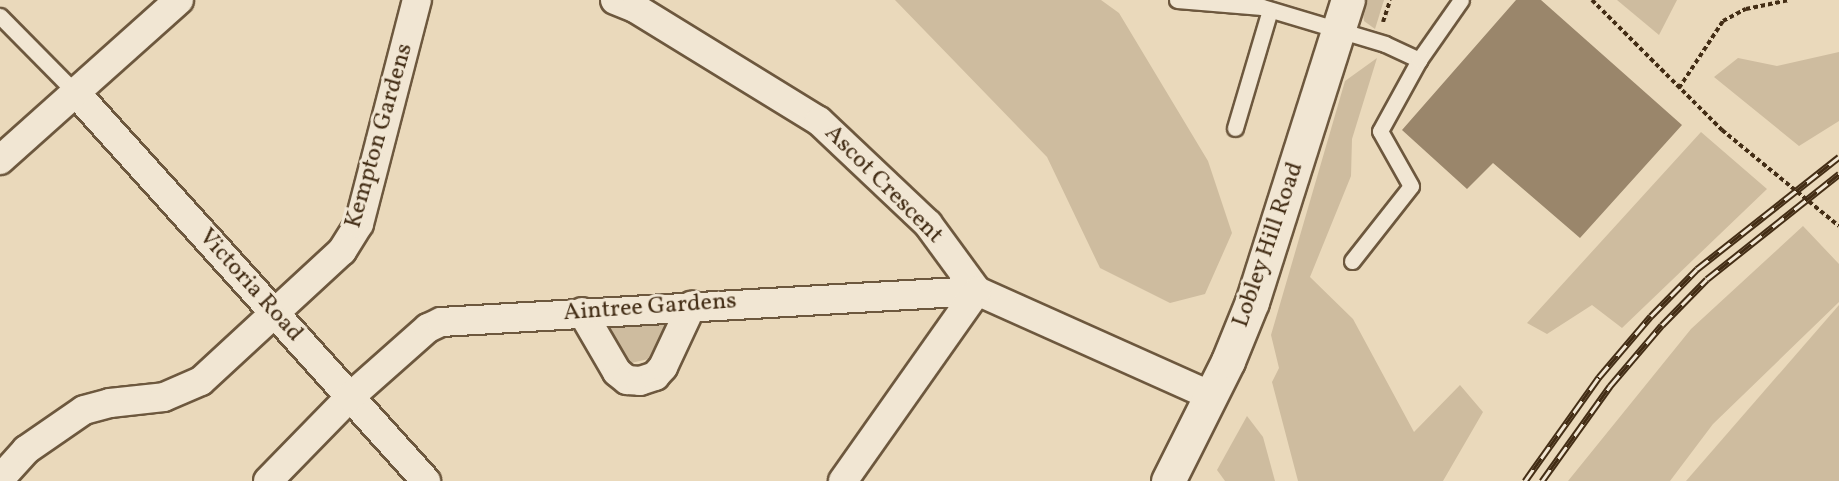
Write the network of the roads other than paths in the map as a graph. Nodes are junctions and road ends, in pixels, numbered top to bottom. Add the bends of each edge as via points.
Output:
1 (179, 0) edge
2 (417, 0) edge
3 (615, 0) edge
4 (1177, 0) edge
5 (1461, 0) edge
6 (1270, 9) junction
7 (1343, 15) edge
8 (0, 16) edge
9 (1419, 60) junction
10 (75, 92) junction
11 (1235, 128) dead end
12 (0, 160) edge
13 (1352, 261) dead end
14 (977, 291) junction
15 (692, 305) junction
16 (582, 312) junction
17 (276, 314) junction
18 (1212, 396) junction
19 (350, 397) junction
20 (0, 478) edge
21 (268, 481) edge
22 (426, 481) edge
23 (843, 481) edge
24 (1168, 481) edge

1 - 10 street
2 - 17 street, Kempton Gardens via 359,224 342,251
3 - 14 street, Ascot Crescent via 635,8 819,121 928,224
4 - 6 lane
5 - 9 lane
6 - 7 lane
6 - 11 lane
7 - 9 lane
7 - 18 main road, Lobley Hill Road via 1263,273
8 - 10 lane
9 - 13 lane via 1380,131 1410,186
10 - 12 street
10 - 17 street, Victoria Road
14 - 15 street, Aintree Gardens
14 - 18 street, Ascot Crescent
14 - 23 street
15 - 16 street, Aintree Gardens
15 - 16 street via 663,367 655,376 640,381 627,380 617,372
16 - 19 street, Aintree Gardens via 441,322 428,328
17 - 19 street, Victoria Road
17 - 20 street, Kempton Gardens via 201,381 182,393 84,410 26,450
18 - 24 main road, Lobley Hill Road
19 - 21 street, Aintree Gardens
19 - 22 street, Victoria Road

